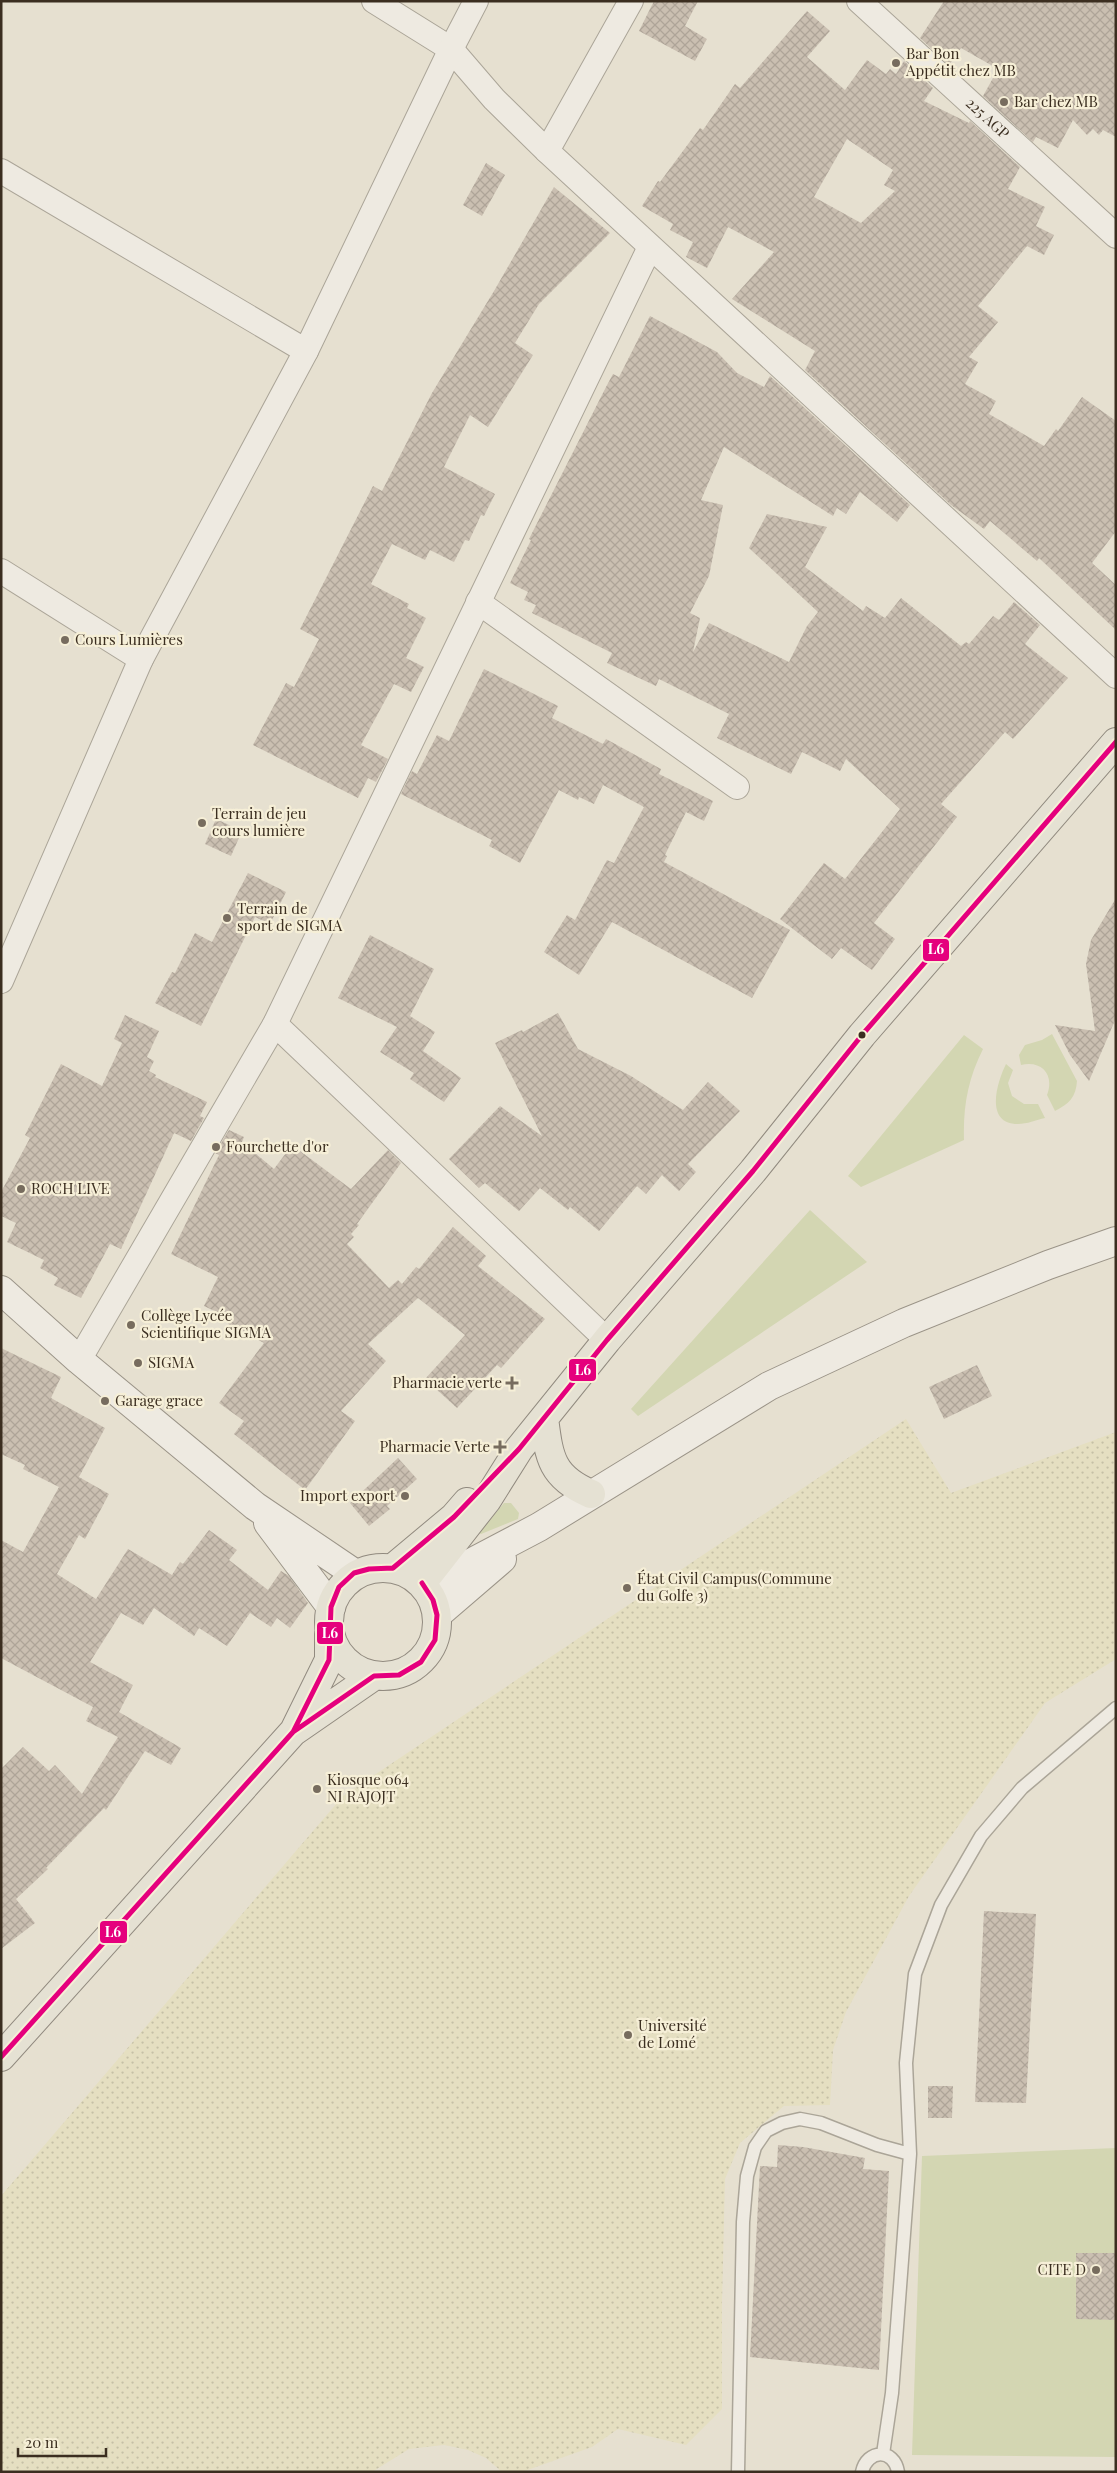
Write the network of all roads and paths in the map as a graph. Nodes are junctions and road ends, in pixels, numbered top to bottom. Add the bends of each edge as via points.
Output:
1 (374, 1) edge
2 (476, 1) edge
3 (631, 1) edge
4 (858, 1) edge
5 (451, 49) junction
6 (547, 150) junction
7 (1, 172) edge
8 (1116, 236) edge
9 (650, 247) junction
10 (306, 350) junction
11 (1, 571) edge
12 (478, 602) junction
13 (141, 659) junction
14 (1116, 676) edge
15 (1116, 742) edge
16 (737, 787) dead end
17 (1, 981) edge
18 (275, 1024) junction
19 (1116, 1241) edge
20 (1, 1290) edge
21 (607, 1340) junction
22 (79, 1360) junction
23 (544, 1418) junction
24 (519, 1449) junction
25 (591, 1494) junction
26 (255, 1506) junction
27 (539, 1527) junction
28 (393, 1568) junction
29 (354, 1573) junction
30 (423, 1585) junction
31 (331, 1607) junction
32 (437, 1615) junction
33 (329, 1634) junction
34 (374, 1676) junction
35 (1116, 1708) edge
36 (293, 1732) junction
37 (1, 2057) edge
38 (910, 2154) junction
39 (883, 2454) junction
40 (902, 2471) edge
41 (738, 2472) edge
42 (862, 2472) edge

1 - 5 street
2 - 5 street
3 - 6 street
4 - 8 street, 225 AGP
5 - 6 street via 494,99
5 - 10 street
6 - 9 street
7 - 10 street
9 - 12 street
9 - 14 street
10 - 13 street
11 - 13 street
12 - 16 street
12 - 18 street
13 - 17 street
15 - 21 main road via 862,1035 753,1171
18 - 21 street
18 - 22 street
19 - 25 street via 912,1320 769,1386
20 - 22 street
21 - 23 main road
22 - 26 street
23 - 24 main road
23 - 25 main road via 548,1454 557,1471 576,1488
24 - 28 main road via 454,1517
24 - 30 main road via 487,1500
25 - 27 street
26 - 29 street
26 - 31 street
27 - 30 street
27 - 32 street
28 - 29 main road via 369,1568
28 - 30 main road via 409,1574
29 - 31 main road via 339,1587
30 - 32 main road via 433,1600
31 - 33 main road
32 - 34 main road via 435,1640 421,1662 399,1675
33 - 34 main road via 340,1657 361,1673
33 - 36 main road via 330,1660
34 - 36 main road
35 - 38 lane via 1022,1788 982,1836 941,1905 915,1974 906,2063
36 - 37 main road
38 - 39 lane via 892,2393
38 - 41 lane via 821,2123 800,2119 782,2122 766,2131 755,2147 747,2176 743,2222
39 - 40 lane via 891,2457
39 - 42 lane via 868,2458

